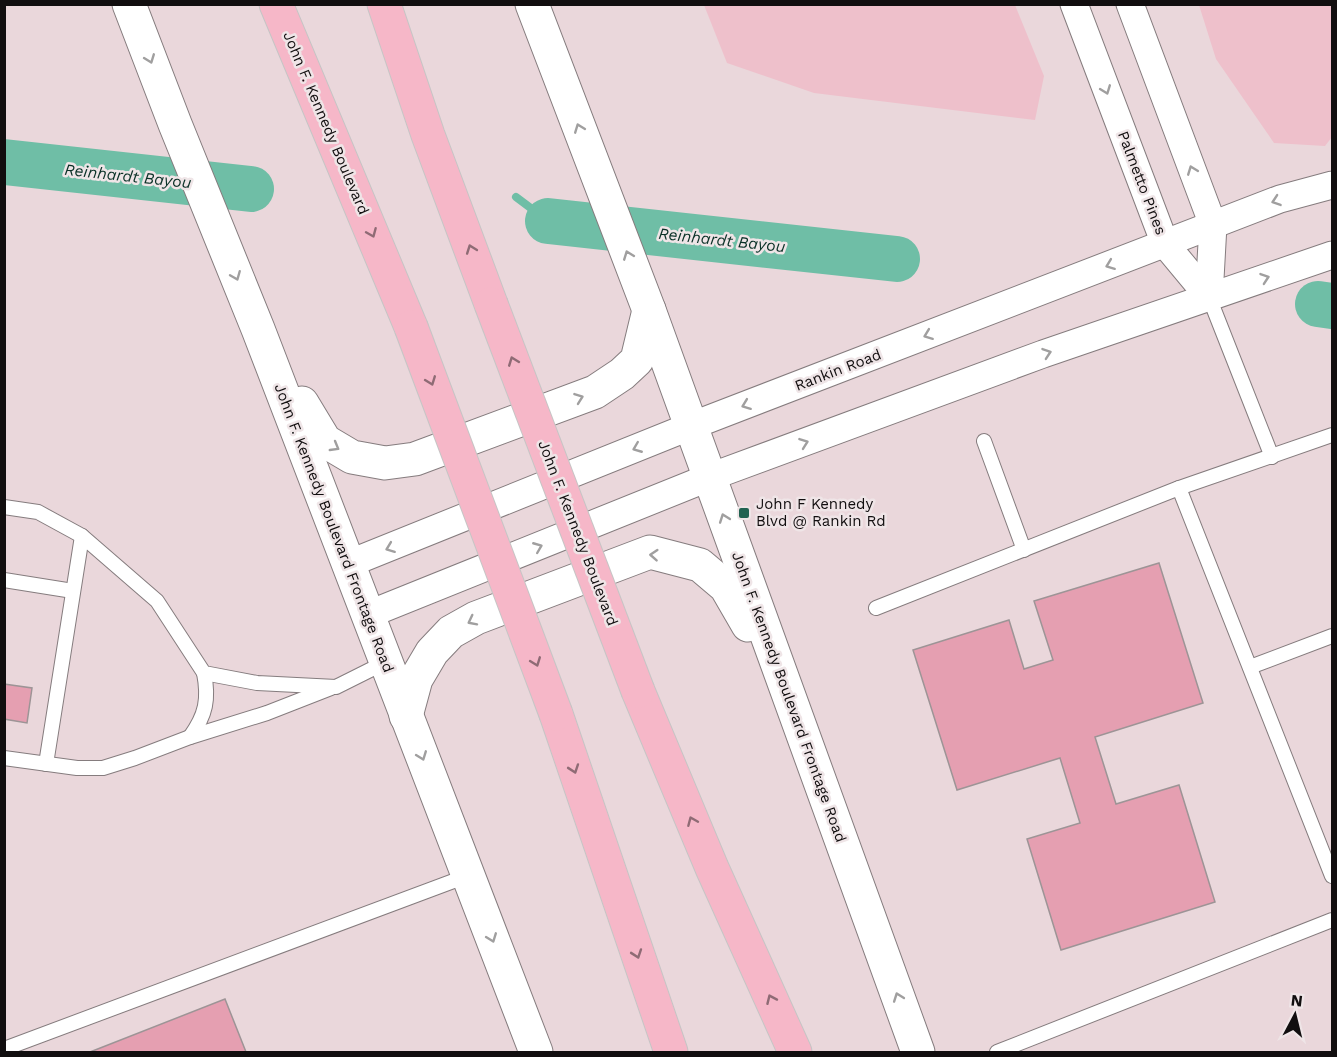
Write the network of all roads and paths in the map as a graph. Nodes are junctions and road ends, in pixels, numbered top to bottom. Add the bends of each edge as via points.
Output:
1 (129, 4) edge
2 (276, 4) edge
3 (384, 4) edge
4 (400, 4) edge
5 (532, 4) edge
6 (1074, 4) edge
7 (1130, 4) edge
8 (428, 135) junction
9 (1332, 185) edge
10 (1213, 225) junction
11 (1165, 244) junction
12 (1332, 255) edge
13 (1209, 297) junction
14 (649, 310) junction
15 (258, 329) junction
16 (691, 426) junction
17 (1332, 435) edge
18 (984, 441) dead end
19 (1272, 457) junction
20 (710, 477) junction
21 (1179, 488) junction
22 (4, 507) edge
23 (82, 536) junction
24 (1024, 550) junction
25 (348, 564) junction
26 (4, 580) edge
27 (73, 591) junction
28 (876, 608) dead end
29 (367, 615) junction
30 (1332, 636) edge
31 (386, 662) junction
32 (1250, 667) junction
33 (204, 672) junction
34 (336, 687) junction
35 (788, 694) junction
36 (406, 716) junction
37 (190, 737) junction
38 (4, 758) edge
39 (46, 764) junction
40 (468, 876) junction
41 (1332, 876) edge
42 (1332, 920) edge
43 (4, 1049) edge
44 (536, 1053) edge
45 (671, 1053) edge
46 (795, 1053) edge
47 (918, 1053) edge
48 (998, 1053) edge

1 -> 15 street, John F. Kennedy Boulevard Frontage Road
2 -> 45 highway, John F. Kennedy Boulevard, bridge via 411,327 556,714
3 - 8 highway, John F. Kennedy Boulevard
4 - 8 highway
14 -> 5 street, John F. Kennedy Boulevard Frontage Road
6 -> 11 street, Palmetto Pines
10 -> 7 street
46 -> 8 highway, John F. Kennedy Boulevard, bridge via 638,691
9 -> 10 street, Rankin Road via 1280,199
10 - 11 street, Rankin Road
10 - 13 street
11 - 13 street, Palmetto Pines
11 -> 16 street, Rankin Road
13 -> 12 street
13 - 19 lane
20 -> 13 street
15 -> 14 street via 325,441 352,456 385,463 415,459 595,392 637,360
14 - 16 street, John F. Kennedy Boulevard Frontage Road
15 - 25 street, John F. Kennedy Boulevard Frontage Road
16 - 20 street, John F. Kennedy Boulevard Frontage Road
16 -> 25 street, Rankin Road
17 - 19 lane
18 - 24 lane
19 - 21 lane
29 -> 20 street
35 -> 20 street, John F. Kennedy Boulevard Frontage Road
21 - 24 lane
21 - 32 lane
22 - 23 lane via 38,512
23 - 27 lane
23 - 33 lane via 157,601
24 - 28 lane
25 - 29 street, John F. Kennedy Boulevard Frontage Road
26 - 27 lane
27 - 39 lane
29 - 31 street, John F. Kennedy Boulevard Frontage Road
30 - 32 lane
31 - 34 lane
31 - 36 street, John F. Kennedy Boulevard Frontage Road
32 - 41 lane
33 - 34 lane via 257,683
33 - 37 lane via 206,707
34 - 37 lane
35 -> 36 street via 726,587 700,565 650,552 476,618 451,632 432,652 416,679
47 -> 35 street, John F. Kennedy Boulevard Frontage Road
36 -> 40 street, John F. Kennedy Boulevard Frontage Road
37 - 39 lane via 103,768
38 - 39 lane
40 - 43 lane
40 -> 44 street, John F. Kennedy Boulevard Frontage Road
42 - 48 lane

